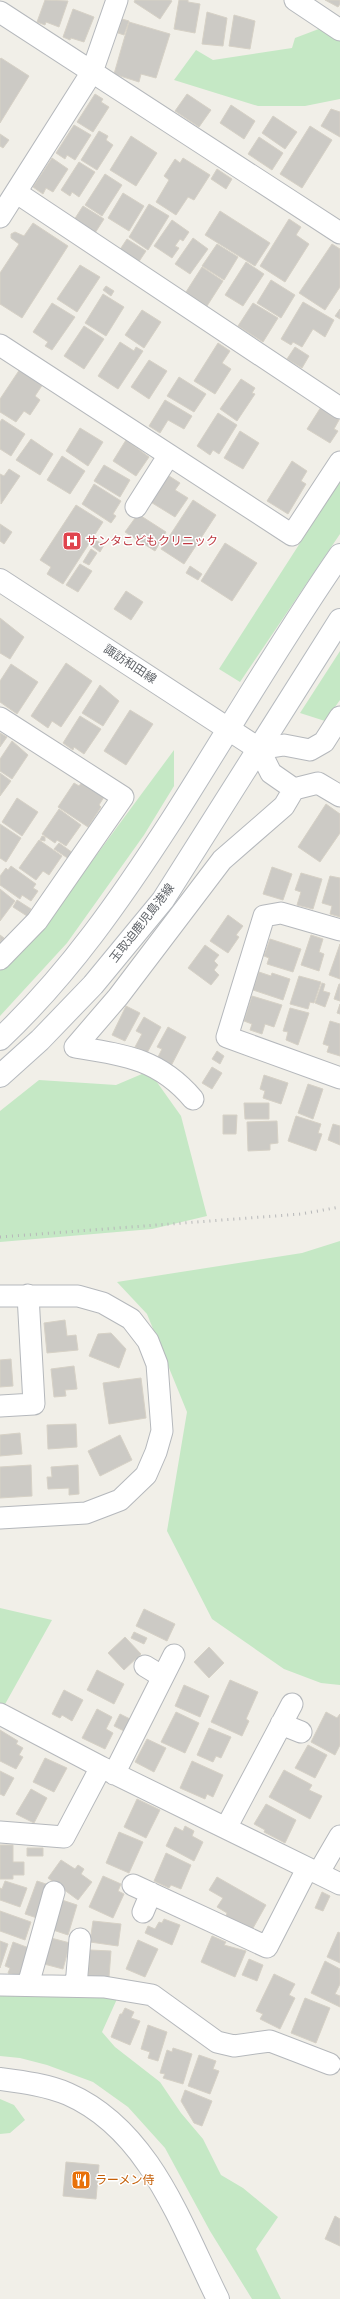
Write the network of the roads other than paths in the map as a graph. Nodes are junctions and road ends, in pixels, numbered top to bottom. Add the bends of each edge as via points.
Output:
1 (117, 0) edge
2 (295, 0) edge
3 (0, 12) edge
4 (340, 30) edge
5 (92, 72) junction
6 (17, 193) junction
7 (0, 218) edge
8 (338, 228) edge
9 (2, 351) edge
10 (340, 408) edge
11 (169, 455) junction
12 (340, 462) edge
13 (136, 507) dead end
14 (340, 555) edge
15 (0, 580) edge
16 (340, 620) edge
17 (340, 717) edge
18 (0, 718) edge
19 (229, 729) junction
20 (259, 749) junction
21 (294, 789) junction
22 (340, 796) edge
23 (340, 930) edge
24 (0, 959) edge
25 (0, 1039) edge
26 (0, 1076) edge
27 (340, 1078) edge
28 (193, 1099) dead end
29 (28, 1295) junction
30 (0, 1296) edge
31 (0, 1406) edge
32 (0, 1518) edge
33 (174, 1655) dead end
34 (145, 1666) dead end
35 (163, 1677) junction
36 (292, 1704) dead end
37 (0, 1714) edge
38 (281, 1724) junction
39 (301, 1732) dead end
40 (108, 1771) junction
41 (226, 1828) junction
42 (0, 1832) edge
43 (340, 1836) edge
44 (313, 1870) junction
45 (340, 1884) edge
46 (54, 1892) dead end
47 (142, 1897) dead end
48 (80, 1939) dead end
49 (0, 1985) edge
50 (28, 1985) junction
51 (76, 1986) junction
52 (337, 2061) edge
53 (0, 2079) edge
54 (218, 2299) edge

1 - 5 street
2 - 4 street
3 - 5 street
5 - 6 street
5 - 8 street
6 - 7 street
6 - 10 street
9 - 11 street
11 - 12 street via 292,535
11 - 13 street
14 - 19 main road
15 - 19 main road, 諏訪和田線
16 - 20 main road, 玉取迫鹿児島港線
17 - 20 street via 324,742 310,750 284,745
18 - 24 street via 123,797 37,921
19 - 20 main road, 諏訪和田線
19 - 25 main road via 134,879 76,958
20 - 21 street via 271,773
20 - 26 main road, 玉取迫鹿児島港線 via 163,900 93,985 40,1040
21 - 22 street via 318,783
21 - 28 street via 284,806 222,860 118,997 75,1047 145,1062 178,1082
23 - 27 street via 281,912 264,916 227,1037
29 - 30 street
29 - 31 street via 34,1404
29 - 32 street via 78,1296 103,1303 131,1319 148,1341 157,1364 162,1431 146,1475 120,1500 86,1513
33 - 35 street
34 - 35 street
35 - 40 street
36 - 38 street
37 - 40 street
38 - 39 street
38 - 41 street
40 - 41 street
40 - 42 street via 64,1837
41 - 44 street
43 - 44 street
44 - 45 street
44 - 47 street via 267,1947
46 - 50 street
48 - 51 street
49 - 50 street
50 - 51 street
51 - 52 street via 104,1987 152,1995 217,2042 234,2046 270,2041
53 - 54 main road via 34,2084 68,2094 92,2107 143,2154 170,2199

